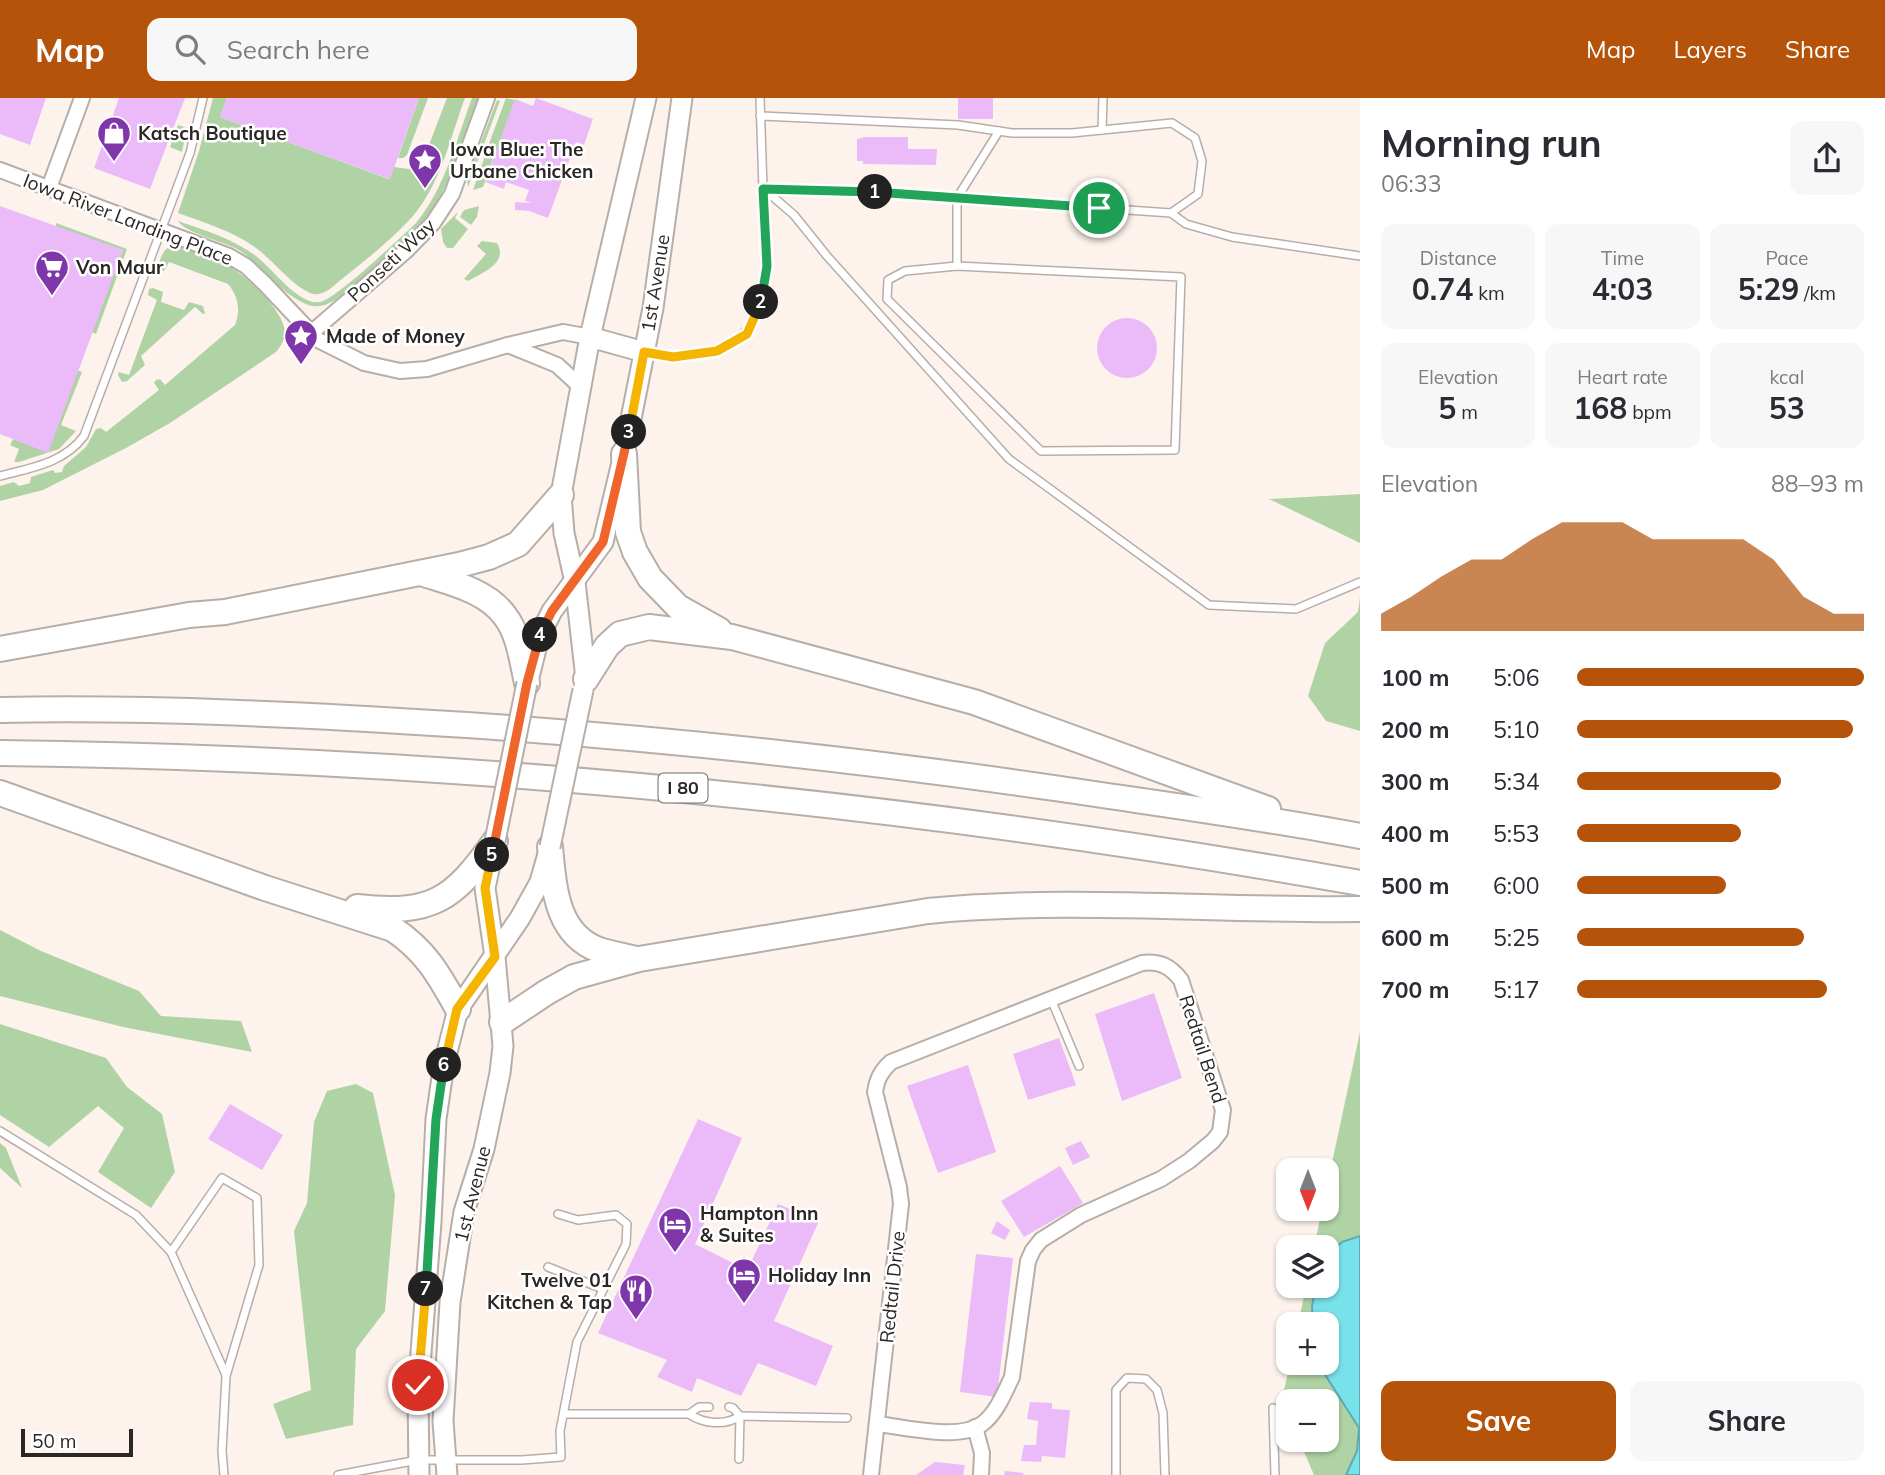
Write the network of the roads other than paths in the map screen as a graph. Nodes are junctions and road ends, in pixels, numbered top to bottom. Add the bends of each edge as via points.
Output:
1 (82, 98) edge
2 (204, 98) edge
3 (487, 98) edge
4 (646, 98) edge
5 (682, 98) edge
6 (760, 98) edge
7 (1103, 98) edge
8 (760, 116) junction
9 (1102, 130) junction
10 (999, 131) junction
11 (0, 170) edge
12 (49, 188) junction
13 (763, 189) junction
14 (957, 198) junction
15 (1171, 213) junction
16 (162, 230) junction
17 (1360, 256) edge
18 (957, 266) junction
19 (311, 333) junction
20 (590, 337) junction
21 (508, 345) junction
22 (644, 352) junction
23 (581, 387) junction
24 (624, 454) junction
25 (0, 476) edge
26 (561, 495) junction
27 (420, 573) junction
28 (575, 582) junction
29 (1360, 582) edge
30 (732, 637) junction
31 (0, 649) edge
32 (527, 683) junction
33 (584, 684) junction
34 (0, 710) edge
35 (0, 753) edge
36 (0, 793) edge
37 (1321, 828) junction
38 (1360, 836) edge
39 (495, 841) junction
40 (550, 846) junction
41 (1360, 883) edge
42 (311, 902) junction
43 (1360, 909) edge
44 (495, 957) junction
45 (639, 959) junction
46 (1051, 999) junction
47 (457, 1009) junction
48 (502, 1022) junction
49 (1079, 1066) dead end
50 (876, 1102) joint
51 (0, 1131) edge
52 (558, 1214) dead end
53 (171, 1252) junction
54 (548, 1267) dead end
55 (603, 1289) junction
56 (226, 1376) junction
57 (709, 1407) dead end
58 (729, 1407) dead end
59 (1273, 1408) dead end
60 (565, 1414) junction
61 (688, 1414) junction
62 (740, 1416) junction
63 (847, 1418) dead end
64 (877, 1424) junction
65 (975, 1427) junction
66 (739, 1459) dead end
67 (418, 1467) edge
68 (447, 1467) edge
69 (224, 1475) edge
70 (338, 1475) edge
71 (871, 1475) edge
72 (981, 1475) edge
73 (1116, 1475) edge
74 (1165, 1475) edge
75 (1275, 1475) edge

1 - 12 street
2 - 16 lane
3 - 19 street, Ponseti Way via 452,194 433,223
4 - 20 main road, 1st Avenue
5 - 22 main road, 1st Avenue
6 - 8 lane
7 - 9 lane
8 - 10 lane
8 - 13 lane
9 - 10 lane
9 - 15 lane via 1172,123 1195,138 1202,161 1198,194
10 - 14 lane
11 - 12 street, Iowa River Landing Place
12 - 16 street, Iowa River Landing Place
13 - 14 lane
13 - 22 lane via 767,266 761,306 747,334 717,351 673,357
13 - 29 lane via 794,215 1009,459 1209,605 1296,609
14 - 15 lane
14 - 18 lane
15 - 17 lane via 1186,224 1232,237
16 - 19 street, Iowa River Landing Place via 246,266
16 - 25 lane via 84,436 57,459
18 - 18 lane via 1181,277 1175,450 1041,451 887,299 888,280 905,271
19 - 21 street, Iowa River Landing Place via 342,354 400,371 449,365
20 - 21 street, Iowa River Landing Place via 563,332
20 - 22 main road
20 - 23 main road, 1st Avenue
21 - 23 street via 557,365
22 - 24 main road, 1st Avenue
23 - 26 main road, 1st Avenue
24 - 28 main road, 1st Avenue via 603,542
24 - 30 highway via 628,532 650,578 678,607
26 - 27 highway via 518,544
26 - 28 main road, 1st Avenue
27 - 31 highway via 225,612
27 - 32 highway via 469,588 506,616
28 - 32 main road, 1st Avenue via 539,637
28 - 33 main road, 1st Avenue
30 - 33 highway via 649,627 620,634 607,646
30 - 37 highway via 974,702
32 - 39 main road, 1st Avenue, bridge
33 - 40 main road, 1st Avenue, bridge
34 - 37 highway via 246,713 621,736 942,771
35 - 41 highway, I 80 via 396,767 714,791 936,817
36 - 42 highway
37 - 38 highway
39 - 42 highway via 470,876 436,901 382,910
39 - 44 main road, 1st Avenue via 485,888
40 - 44 main road, 1st Avenue via 540,882
40 - 45 highway via 555,899 566,923 597,949
42 - 47 highway via 393,929 410,940 428,958
43 - 45 highway via 974,906
44 - 47 main road, 1st Avenue
44 - 48 main road, 1st Avenue
45 - 48 highway via 574,977
46 - 49 lane
46 - 50 street, Redtail Bend via 891,1062 876,1081
46 - 65 street, Redtail Bend via 1143,963 1154,962 1174,971 1181,980 1223,1121 1213,1141 1189,1161 1041,1240 1028,1261 1012,1377 984,1423
47 - 67 main road, 1st Avenue via 436,1119 418,1392
48 - 68 main road, 1st Avenue via 500,1073 484,1149 464,1212 450,1302 443,1421
50 - 64 street, Redtail Drive via 901,1204
51 - 53 lane via 136,1216
52 - 55 lane via 578,1220 616,1215 627,1224 626,1244
53 - 56 lane
53 - 56 lane via 222,1178 257,1198 259,1265
54 - 55 lane
55 - 60 lane via 577,1342
56 - 69 lane
57 - 61 lane
58 - 62 lane
59 - 75 lane
60 - 61 lane
60 - 68 lane via 561,1457
61 - 62 lane via 700,1421 731,1422
62 - 63 lane
62 - 66 lane
64 - 65 street via 941,1432
64 - 71 street, Redtail Drive
65 - 72 street via 982,1453
67 - 68 lane
67 - 70 lane
73 - 74 lane via 1116,1390 1127,1378 1146,1379 1157,1390 1163,1413

